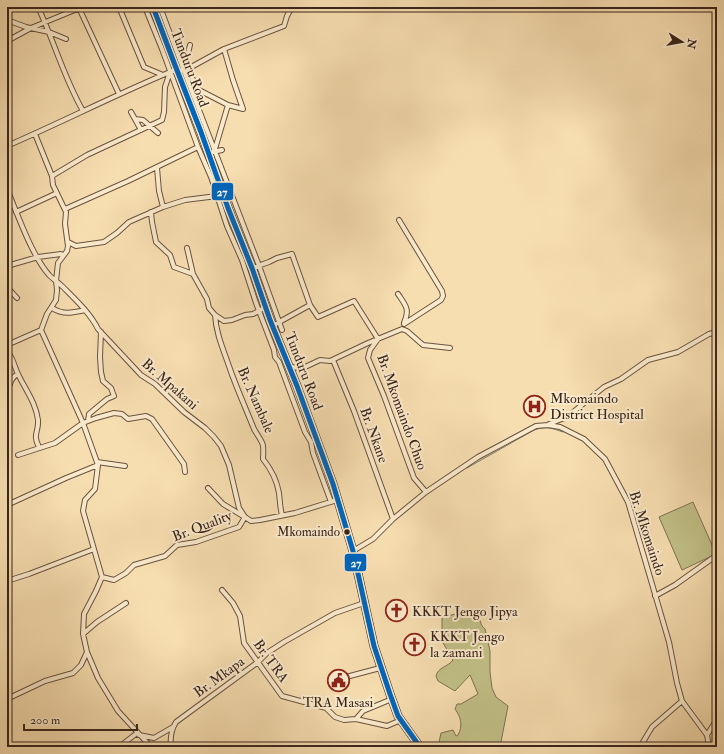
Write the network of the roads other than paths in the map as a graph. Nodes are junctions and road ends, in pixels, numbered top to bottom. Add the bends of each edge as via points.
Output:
1 (38, 7) edge
2 (119, 7) edge
3 (145, 7) edge
4 (153, 7) edge
5 (160, 7) edge
6 (164, 7) edge
7 (292, 7) edge
8 (81, 8) edge
9 (162, 13) junction
10 (7, 20) edge
11 (46, 22) junction
12 (31, 28) junction
13 (49, 32) junction
14 (66, 39) dead end
15 (7, 41) edge
16 (190, 45) dead end
17 (224, 49) junction
18 (179, 70) junction
19 (163, 75) junction
20 (119, 94) junction
21 (228, 105) junction
22 (83, 111) junction
23 (131, 112) dead end
24 (135, 118) junction
25 (150, 125) junction
26 (141, 130) junction
27 (158, 133) dead end
28 (35, 134) junction
29 (7, 146) edge
30 (198, 147) junction
31 (222, 150) dead end
32 (212, 152) junction
33 (157, 168) junction
34 (52, 176) junction
35 (7, 190) edge
36 (57, 193) junction
37 (217, 196) junction
38 (163, 207) junction
39 (65, 209) junction
40 (16, 212) junction
41 (151, 212) junction
42 (399, 220) dead end
43 (68, 242) junction
44 (76, 246) junction
45 (187, 248) dead end
46 (67, 251) junction
47 (63, 256) junction
48 (38, 257) junction
49 (7, 266) edge
50 (256, 266) junction
51 (193, 274) junction
52 (56, 281) junction
53 (7, 287) edge
54 (398, 294) dead end
55 (17, 298) dead end
56 (310, 305) junction
57 (52, 308) junction
58 (262, 309) junction
59 (85, 310) junction
60 (215, 315) junction
61 (276, 324) junction
62 (404, 324) junction
63 (402, 329) junction
64 (41, 330) junction
65 (282, 330) dead end
66 (101, 332) junction
67 (717, 332) edge
68 (378, 339) junction
69 (7, 345) edge
70 (450, 348) dead end
71 (7, 351) edge
72 (333, 360) junction
73 (288, 367) junction
74 (18, 374) junction
75 (7, 391) edge
76 (88, 421) junction
77 (83, 423) junction
78 (548, 425) junction
79 (39, 448) junction
80 (18, 456) dead end
81 (97, 463) junction
82 (125, 466) dead end
83 (185, 472) dead end
84 (208, 488) dead end
85 (426, 492) junction
86 (334, 501) junction
87 (7, 505) edge
88 (282, 515) junction
89 (245, 517) junction
90 (393, 519) junction
91 (94, 549) junction
92 (353, 551) junction
93 (717, 555) edge
94 (102, 577) junction
95 (7, 581) edge
96 (222, 590) dead end
97 (655, 596) junction
98 (364, 603) junction
99 (126, 604) dead end
100 (83, 634) junction
101 (87, 652) junction
102 (258, 662) junction
103 (380, 668) junction
104 (346, 677) dead end
105 (7, 699) edge
106 (392, 699) junction
107 (682, 701) junction
108 (356, 719) junction
109 (717, 719) edge
110 (401, 720) junction
111 (173, 727) junction
112 (138, 734) junction
113 (707, 735) junction
114 (125, 745) edge
115 (709, 745) edge
116 (120, 747) edge
117 (151, 747) edge
118 (171, 747) edge
119 (420, 747) edge
120 (640, 747) edge
121 (715, 747) edge

1 - 11 street
2 - 19 street via 144,67
3 - 18 street
4 - 18 highway, Tunduru Road
5 - 9 street
6 - 9 street
7 - 17 street via 284,26
8 - 11 street
8 - 20 street
9 - 18 street
10 - 12 street
11 - 12 street
11 - 13 street
12 - 13 street
12 - 15 street
13 - 14 street
13 - 22 street
16 - 18 street
17 - 18 street
17 - 21 street via 244,109
18 - 19 street
18 - 21 street via 199,90
18 - 25 street via 165,87 164,117
18 - 30 street
18 - 32 highway, Tunduru Road
19 - 20 street
20 - 22 street
21 - 32 street
22 - 28 street
23 - 24 street
24 - 25 street
24 - 26 street
25 - 26 street
25 - 27 street
26 - 34 street via 87,155
28 - 29 street
28 - 34 street
30 - 33 street
30 - 37 street
31 - 32 street
32 - 50 highway, Tunduru Road via 228,208
33 - 38 street
33 - 39 street
34 - 36 street
35 - 40 street, Br. Mpakani
36 - 39 street
36 - 40 street
37 - 38 street via 185,200
37 - 58 street
38 - 41 street
39 - 43 street
40 - 48 street, Br. Mpakani
41 - 44 street via 129,222 104,242
41 - 51 street via 156,242 170,255 174,267
42 - 62 street via 443,296 441,300
43 - 44 street
43 - 46 street
44 - 46 street
45 - 51 street, Br. Nambale
46 - 47 street
47 - 48 street via 61,254
47 - 52 street via 58,263
48 - 49 street
48 - 52 street, Br. Mpakani
50 - 56 street via 292,254
50 - 58 highway, Tunduru Road
50 - 61 street
51 - 60 street, Br. Nambale
52 - 57 street via 56,300
52 - 59 street, Br. Mpakani
53 - 55 street
54 - 62 street via 407,308 408,316
56 - 61 street
56 - 68 street via 318,317 354,301
57 - 59 street via 70,313
57 - 64 street
58 - 60 street via 232,320 224,321
58 - 61 highway, Tunduru Road
58 - 86 street via 275,357 311,442 312,453
59 - 66 street, Br. Mpakani
60 - 88 street, Br. Nambale via 220,342 235,383 254,430 264,446 263,459 274,475
61 - 65 street
61 - 73 highway, Tunduru Road
62 - 63 street
63 - 68 street
63 - 70 street via 423,345
64 - 69 street
64 - 77 street
66 - 76 street via 101,372 103,381 111,388 114,396 89,414
66 - 89 street, Br. Mpakani via 141,375 155,384 214,437 230,465 239,508
67 - 78 street via 678,352 648,360 621,379 604,387 567,417
68 - 72 street
68 - 85 street, Br. Mkomaindo Chuo via 368,358 414,478
71 - 74 street
72 - 73 street via 320,360 303,368
72 - 90 street, Br. Nkane
73 - 86 highway, Tunduru Road via 320,448
74 - 75 street via 14,376
74 - 79 street via 34,404 38,421 35,440
76 - 77 street
76 - 83 street via 114,413 122,414 128,419 146,416 152,419 184,464
77 - 79 street via 55,443
77 - 81 street
78 - 85 street via 536,426 478,457
78 - 97 street, Br. Mkomaindo via 560,427 584,439 605,459 628,502
79 - 80 street
81 - 82 street
81 - 87 street
81 - 91 street via 95,489 85,500 83,511
84 - 89 street via 223,504
85 - 90 street
86 - 88 street, Br. Quality
86 - 92 highway, Tunduru Road
88 - 89 street, Br. Quality via 251,521
89 - 94 street, Br. Quality via 239,527 196,542 177,545 165,556 134,565 114,580
90 - 92 street via 373,539
91 - 94 street
91 - 95 street
92 - 98 highway, Tunduru Road
93 - 97 street
94 - 100 street via 84,614
96 - 102 street, Br. TRA via 240,616 244,643
97 - 107 street, Br. Mkomaindo via 669,642
98 - 102 street, Br. Mkapa via 335,613 284,642
98 - 103 highway, Tunduru Road
99 - 100 street
100 - 101 street
101 - 105 street via 73,673 45,681
101 - 112 street via 98,678 118,711
102 - 108 street, Br. TRA via 282,696 326,708 334,717 344,720
102 - 111 street, Br. Mkapa via 176,722
103 - 104 street
103 - 106 highway, Tunduru Road
106 - 108 street via 363,711
106 - 110 highway, Tunduru Road
107 - 113 street
107 - 120 street via 652,727
108 - 110 street, Br. TRA via 387,726
109 - 113 street
110 - 119 highway, Tunduru Road
111 - 112 street, Br. Mkapa via 154,738
111 - 118 street
112 - 114 street
112 - 117 street
113 - 115 street
114 - 116 street
115 - 121 street

